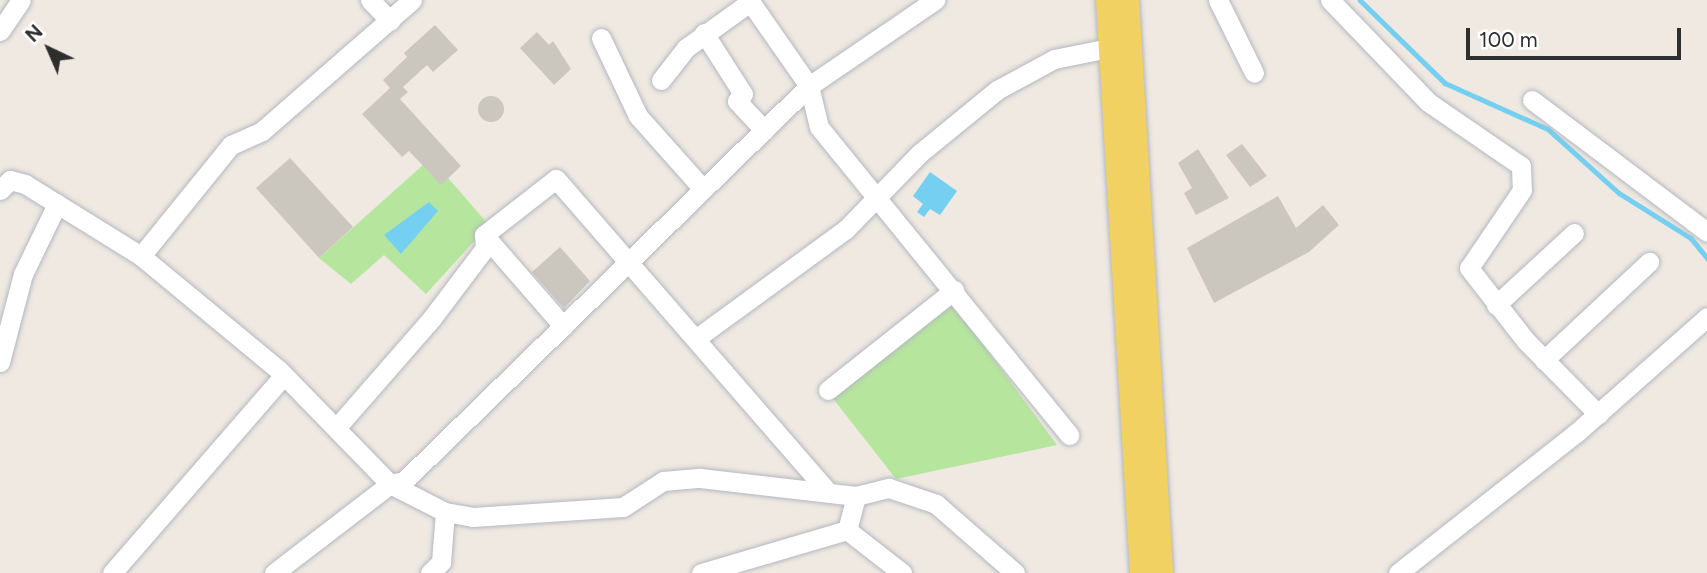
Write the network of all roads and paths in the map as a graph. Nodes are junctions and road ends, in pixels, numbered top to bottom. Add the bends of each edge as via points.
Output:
1 (21, 0) edge
2 (370, 0) edge
3 (412, 0) edge
4 (935, 0) edge
5 (1108, 0) edge
6 (1127, 0) edge
7 (1218, 0) edge
8 (1329, 0) edge
9 (749, 1) edge
10 (913, 6) edge
11 (390, 22) junction
12 (0, 31) edge
13 (704, 33) junction
14 (601, 38) dead end
15 (1110, 48) junction
16 (1254, 73) dead end
17 (661, 80) dead end
18 (809, 86) junction
19 (1532, 100) dead end
20 (764, 130) junction
21 (0, 190) edge
22 (703, 190) junction
23 (876, 197) junction
24 (57, 204) junction
25 (1707, 232) edge
26 (1574, 233) dead end
27 (484, 235) junction
28 (141, 256) junction
29 (631, 260) junction
30 (1649, 262) dead end
31 (954, 290) junction
32 (1496, 305) junction
33 (1707, 317) edge
34 (563, 326) junction
35 (698, 337) junction
36 (1544, 360) junction
37 (0, 362) edge
38 (284, 375) junction
39 (828, 390) dead end
40 (1598, 414) junction
41 (337, 427) junction
42 (1069, 435) dead end
43 (390, 484) junction
44 (826, 490) junction
45 (856, 496) junction
46 (445, 512) junction
47 (847, 530) junction
48 (112, 573) edge
49 (274, 573) edge
50 (430, 573) edge
51 (701, 573) edge
52 (902, 573) edge
53 (1015, 573) edge
54 (1142, 573) edge
55 (1161, 573) edge
56 (1398, 573) edge

1 - 12 street
2 - 11 street
3 - 11 street
4 - 10 street
5 - 15 main road
6 - 55 main road
7 - 16 street
8 - 32 street via 1428,102 1521,166 1522,190 1470,258 1475,280
9 - 13 street
9 - 18 street
10 - 18 street
11 - 28 street via 262,131 231,145
13 - 17 street
13 - 20 street via 743,94 737,102
14 - 22 street via 638,116
15 - 23 street via 1054,59 1017,77 920,153
15 - 54 main road
18 - 20 street
18 - 23 street via 818,127
19 - 25 street
20 - 22 street
21 - 24 street via 10,180
22 - 29 street
23 - 31 street
23 - 35 street via 812,256
24 - 28 street
24 - 37 street via 23,274
26 - 32 street
27 - 29 street via 556,179
27 - 34 street
27 - 41 street via 485,248 432,318
28 - 38 street
29 - 34 street
29 - 35 street
30 - 36 street
31 - 39 street
31 - 42 street
32 - 36 street
33 - 40 street
34 - 43 street via 404,481
35 - 44 street
36 - 40 street
38 - 41 street
38 - 48 street
40 - 56 street
41 - 43 street
43 - 46 street
43 - 49 street
44 - 45 street
44 - 46 street via 701,478 663,481 623,507 473,516
45 - 47 street
45 - 53 street via 889,488 936,504
46 - 50 street via 441,562
47 - 51 street
47 - 52 street

